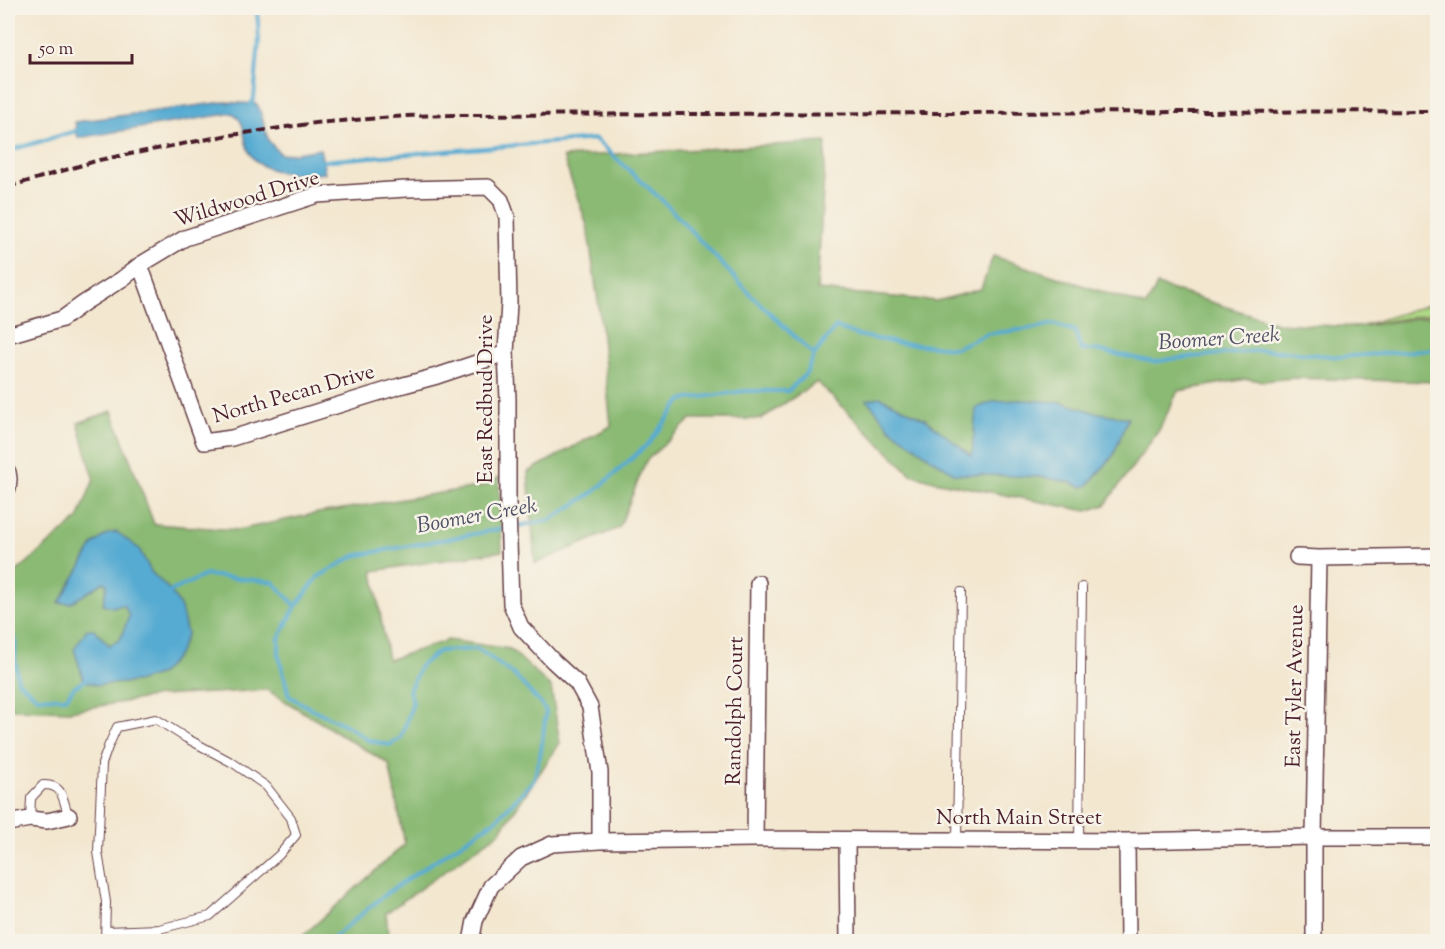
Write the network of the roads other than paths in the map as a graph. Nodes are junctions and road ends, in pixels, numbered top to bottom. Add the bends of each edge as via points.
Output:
1 (488, 187) joint
2 (140, 265) junction
3 (8, 335) edge
4 (506, 353) junction
5 (8, 472) edge
6 (8, 488) edge
7 (1437, 556) edge
8 (1297, 557) dead end
9 (1319, 558) junction
10 (759, 583) dead end
11 (1082, 587) dead end
12 (961, 592) dead end
13 (69, 816) joint
14 (30, 819) junction
15 (8, 824) edge
16 (1314, 837) junction
17 (1437, 837) edge
18 (755, 839) junction
19 (847, 840) junction
20 (957, 840) junction
21 (600, 841) junction
22 (1079, 841) junction
23 (1127, 841) junction
24 (105, 931) junction
25 (105, 942) edge
26 (471, 942) edge
27 (848, 942) edge
28 (1128, 942) edge
29 (1314, 942) edge

1 - 2 street, Wildwood Drive via 317,195 185,238
1 - 4 street, East Redbud Drive via 501,200 507,217
2 - 3 street, Wildwood Drive via 62,319
2 - 4 street, North Pecan Drive via 204,442 232,438
4 - 21 street, East Redbud Drive via 511,604 521,627 577,683 590,707 600,772
5 - 6 street
7 - 9 street
8 - 9 street
9 - 16 street, East Tyler Avenue
10 - 18 street, Randolph Court
11 - 22 lane
12 - 20 lane
13 - 14 street
13 - 14 lane via 61,792 44,785 31,798
14 - 15 street
16 - 17 street, North Main Street
16 - 23 street, North Main Street
16 - 29 street, East Tyler Avenue
18 - 19 street, North Main Street
18 - 21 street, North Main Street
19 - 20 street, North Main Street
19 - 27 street
20 - 22 street, North Main Street
21 - 26 street, North Main Street via 552,844 521,858 491,886 475,921
22 - 23 street, North Main Street
23 - 28 street
24 - 24 lane via 106,902 98,852 102,764 117,727 156,719 266,786 291,818 296,835 210,916 159,929
24 - 25 lane

